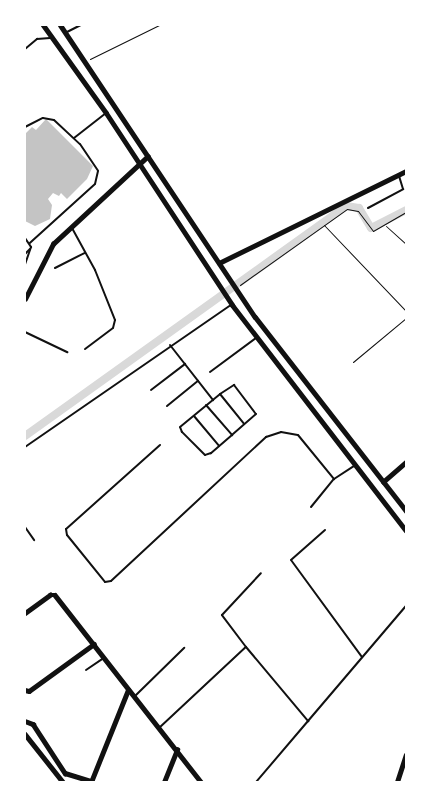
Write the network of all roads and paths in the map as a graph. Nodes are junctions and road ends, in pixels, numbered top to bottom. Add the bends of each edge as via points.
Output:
1 (43, 25) edge
2 (60, 25) edge
3 (81, 25) edge
4 (158, 25) edge
5 (65, 33) junction
6 (57, 41) junction
7 (25, 49) edge
8 (85, 61) junction
9 (106, 113) junction
10 (25, 127) edge
11 (74, 138) junction
12 (148, 156) junction
13 (140, 162) junction
14 (406, 171) edge
15 (399, 175) junction
16 (368, 208) dead end
17 (406, 212) edge
18 (324, 225) junction
19 (71, 226) junction
20 (385, 226) junction
21 (25, 238) edge
22 (30, 243) junction
23 (406, 244) edge
24 (31, 247) junction
25 (85, 252) junction
26 (25, 254) edge
27 (219, 263) junction
28 (25, 264) edge
29 (55, 268) dead end
30 (236, 289) junction
31 (25, 298) edge
32 (230, 303) junction
33 (406, 311) edge
34 (406, 318) edge
35 (25, 332) edge
36 (256, 338) junction
37 (170, 345) junction
38 (85, 349) dead end
39 (67, 352) dead end
40 (353, 362) dead end
41 (184, 364) junction
42 (210, 372) dead end
43 (198, 381) junction
44 (151, 390) dead end
45 (220, 394) junction
46 (213, 400) junction
47 (206, 405) junction
48 (167, 406) dead end
49 (194, 416) junction
50 (244, 424) junction
51 (232, 435) junction
52 (160, 445) dead end
53 (219, 446) junction
54 (25, 447) edge
55 (406, 462) edge
56 (354, 465) junction
57 (334, 479) junction
58 (383, 482) junction
59 (311, 507) dead end
60 (406, 511) edge
61 (25, 527) edge
62 (325, 530) dead end
63 (406, 531) edge
64 (34, 540) dead end
65 (261, 573) dead end
66 (406, 606) edge
67 (25, 613) edge
68 (94, 644) junction
69 (246, 647) junction
70 (184, 648) dead end
71 (362, 657) junction
72 (104, 658) junction
73 (86, 670) dead end
74 (25, 690) edge
75 (128, 690) junction
76 (134, 697) junction
77 (25, 721) edge
78 (308, 721) junction
79 (159, 728) junction
80 (25, 734) edge
81 (177, 750) junction
82 (406, 755) edge
83 (92, 781) edge
84 (63, 782) edge
85 (164, 782) edge
86 (201, 782) edge
87 (256, 782) edge
88 (397, 782) edge

1 - 6 street
2 - 5 street
3 - 5 lane
4 - 8 path
5 - 8 street
6 - 7 lane via 37,39
6 - 9 street
8 - 12 street
9 - 11 lane
9 - 13 street
10 - 11 lane via 50,119
11 - 22 lane via 91,158 98,177 95,184
12 - 13 street
12 - 27 street
13 - 19 street
13 - 32 street
14 - 15 street
15 - 16 lane via 403,190
15 - 27 street
17 - 20 path
18 - 20 path via 352,209 373,231
18 - 30 path
18 - 33 path
19 - 25 lane
19 - 31 street via 44,257
20 - 23 path
21 - 22 lane
22 - 24 lane
24 - 26 lane
24 - 28 lane
25 - 29 lane
25 - 38 lane via 115,320 113,328
27 - 30 street
30 - 58 street
32 - 36 street
32 - 37 lane
34 - 40 path
35 - 39 lane
36 - 42 lane
36 - 56 street
37 - 41 lane
37 - 54 lane
41 - 43 lane
41 - 44 lane
43 - 46 lane
43 - 48 lane
45 - 46 lane
45 - 50 lane
45 - 50 lane via 234,385 254,407 256,414
46 - 47 lane
47 - 49 lane
47 - 51 lane
49 - 53 lane
49 - 53 lane via 180,427 182,432 203,454
50 - 51 lane
51 - 53 lane
52 - 57 lane via 66,529 105,582 111,581 266,437 281,432 298,434
55 - 58 street
56 - 57 lane
56 - 63 street
57 - 59 lane
58 - 60 street
61 - 64 lane
62 - 71 lane via 291,560
65 - 69 lane via 222,615
66 - 71 lane
67 - 68 street via 50,595 55,595
68 - 72 street
68 - 74 street via 29,691
69 - 78 lane
69 - 79 lane
70 - 76 lane
71 - 78 lane
72 - 73 lane
72 - 75 street
75 - 76 street
75 - 83 street
76 - 79 street
77 - 83 street via 32,724 64,773
78 - 87 lane
79 - 81 street
80 - 84 street
81 - 85 street
81 - 86 street
82 - 88 street

